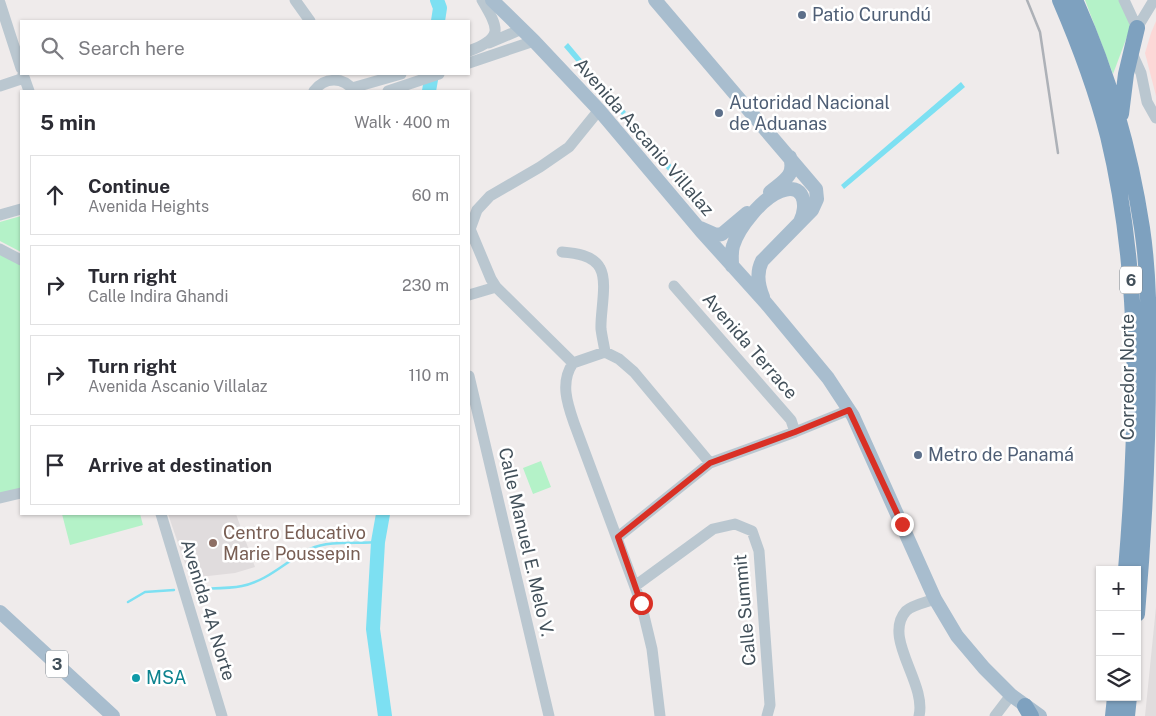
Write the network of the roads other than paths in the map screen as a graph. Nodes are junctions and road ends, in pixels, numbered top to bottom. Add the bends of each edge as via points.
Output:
1 (295, 0) edge
2 (482, 0) edge
3 (492, 0) edge
4 (655, 0) edge
5 (1060, 0) edge
6 (1075, 0) edge
7 (1124, 0) edge
8 (1154, 0) edge
9 (0, 2) edge
10 (309, 20) edge
11 (1137, 28) junction
12 (522, 29) junction
13 (534, 41) junction
14 (486, 44) junction
15 (470, 51) edge
16 (1131, 51) junction
17 (470, 63) edge
18 (20, 64) edge
19 (20, 75) edge
20 (24, 75) edge
21 (398, 75) edge
22 (436, 75) edge
23 (328, 77) edge
24 (0, 86) edge
25 (29, 90) edge
26 (315, 90) edge
27 (353, 90) edge
28 (391, 90) edge
29 (599, 110) junction
30 (1156, 118) edge
31 (1120, 121) junction
32 (790, 158) junction
33 (20, 209) edge
34 (0, 215) edge
35 (799, 224) junction
36 (470, 228) edge
37 (699, 228) junction
38 (470, 232) edge
39 (0, 249) edge
40 (562, 252) dead end
41 (20, 259) edge
42 (732, 266) junction
43 (674, 286) dead end
44 (496, 287) junction
45 (470, 295) edge
46 (765, 302) junction
47 (605, 352) junction
48 (573, 363) junction
49 (470, 380) edge
50 (849, 410) junction
51 (795, 432) junction
52 (710, 463) junction
53 (20, 493) edge
54 (0, 498) edge
55 (161, 515) edge
56 (618, 537) junction
57 (1126, 566) edge
58 (635, 586) junction
59 (935, 599) junction
60 (1137, 611) edge
61 (0, 612) edge
62 (1011, 695) junction
63 (1115, 701) edge
64 (1129, 701) edge
65 (769, 711) edge
66 (1028, 711) edge
67 (113, 716) edge
68 (222, 716) edge
69 (548, 716) edge
70 (660, 716) edge
71 (775, 716) edge
72 (919, 716) edge
73 (995, 716) edge
74 (1040, 716) edge
75 (1113, 716) edge
76 (1127, 716) edge

1 - 10 street
2 - 14 street via 492,16 495,29 494,37
3 - 12 main road, Avenida Ascanio Villalaz
4 - 32 main road, Avenida Ascanio Villalaz
5 - 57 highway, Corredor Norte / 6 via 1081,49 1107,134 1125,229 1132,296 1134,375
6 - 31 highway, Corredor Norte / 6 via 1094,42
7 - 11 street
8 - 11 street
9 - 18 street
11 - 16 highway
12 - 13 main road, Avenida Ascanio Villalaz
12 - 14 street
13 - 17 street
13 - 29 main road, Avenida Ascanio Villalaz
14 - 15 street
16 - 30 street via 1141,73 1147,102
16 - 31 highway
19 - 24 street
20 - 25 street
21 - 27 street
22 - 28 street
23 - 26 street
23 - 27 street
29 - 36 street via 569,147 540,168 490,196 477,210
29 - 37 main road, Avenida Ascanio Villalaz
31 - 60 highway, Corredor Norte / 6 via 1134,179 1149,303 1147,468
32 - 35 main road, Avenida Ascanio Villalaz via 817,194 814,208
32 - 37 main road via 792,168 789,176 728,230 717,235
33 - 34 street
35 - 42 main road via 805,209 804,199 793,190 778,192 745,224 733,247
35 - 46 main road, Avenida Ascanio Villalaz via 760,265 758,282
37 - 42 main road, Avenida Ascanio Villalaz
38 - 44 street
39 - 41 street
40 - 47 street via 590,258 600,268 603,280 601,330
42 - 46 main road, Avenida Ascanio Villalaz
43 - 51 street, Avenida Terrace via 791,420
44 - 45 street
44 - 48 street
46 - 50 main road, Avenida Ascanio Villalaz via 828,378
47 - 48 street
47 - 52 street via 634,372
48 - 56 street via 566,372 566,400
49 - 69 street, Calle Manuel E. Melo V.
50 - 51 street
50 - 59 main road, Avenida Ascanio Villalaz
51 - 52 street
52 - 56 street
53 - 54 street
55 - 68 street, Avenida 4A Norte
56 - 58 street
58 - 65 street, Calle Summit via 713,529 735,524 752,531 759,551
58 - 70 street via 652,649
59 - 62 main road, Avenida Ascanio Villalaz via 957,636
59 - 72 street via 907,610 898,629 918,690
61 - 67 main road, 3
62 - 66 main road, Avenida Ascanio Villalaz
62 - 73 street
63 - 75 highway
64 - 76 highway
65 - 71 street
66 - 74 main road, Avenida Ascanio Villalaz

